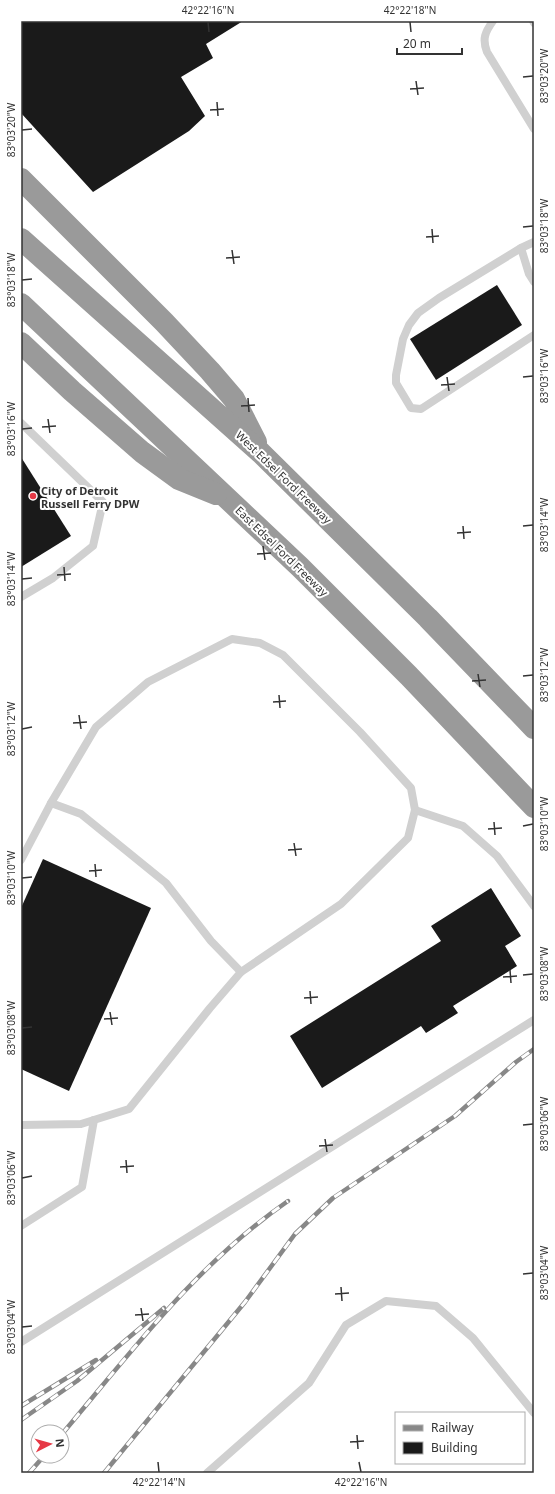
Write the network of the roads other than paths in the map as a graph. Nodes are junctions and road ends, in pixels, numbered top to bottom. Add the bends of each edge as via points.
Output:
1 (493, 21) edge
2 (534, 129) edge
3 (21, 179) edge
4 (21, 239) edge
5 (534, 242) edge
6 (521, 248) junction
7 (534, 282) edge
8 (21, 304) edge
9 (534, 335) edge
10 (21, 343) edge
11 (21, 423) edge
12 (261, 453) junction
13 (228, 499) junction
14 (21, 597) edge
15 (534, 728) edge
16 (51, 803) junction
17 (534, 807) edge
18 (415, 810) junction
19 (21, 860) edge
20 (534, 906) edge
21 (242, 972) junction
22 (534, 1020) edge
23 (94, 1120) junction
24 (21, 1125) edge
25 (21, 1226) edge
26 (21, 1342) edge
27 (534, 1413) edge
28 (207, 1473) edge

1 - 2 lane via 486,31 483,42
3 - 12 highway via 210,370 234,399
4 - 12 highway, West Edsel Ford Freeway
5 - 6 lane
6 - 7 lane
6 - 9 lane via 418,313 403,339 396,383 411,408 421,409
8 - 13 highway, East Edsel Ford Freeway
10 - 13 highway via 72,392 142,452 180,479
11 - 14 lane via 103,502 93,546 53,578
12 - 15 highway, West Edsel Ford Freeway via 428,618
13 - 17 highway, East Edsel Ford Freeway via 382,648
16 - 18 lane via 96,727 148,682 232,640 260,643 283,655 360,732 411,788
16 - 19 lane
16 - 21 lane via 81,814 166,883 211,941
18 - 20 lane via 463,826 497,856
18 - 21 lane via 408,838 341,904
21 - 23 lane via 129,1109
22 - 26 lane
23 - 24 lane via 81,1124
23 - 25 lane via 82,1187
27 - 28 lane via 473,1338 436,1306 386,1300 346,1325 309,1383

